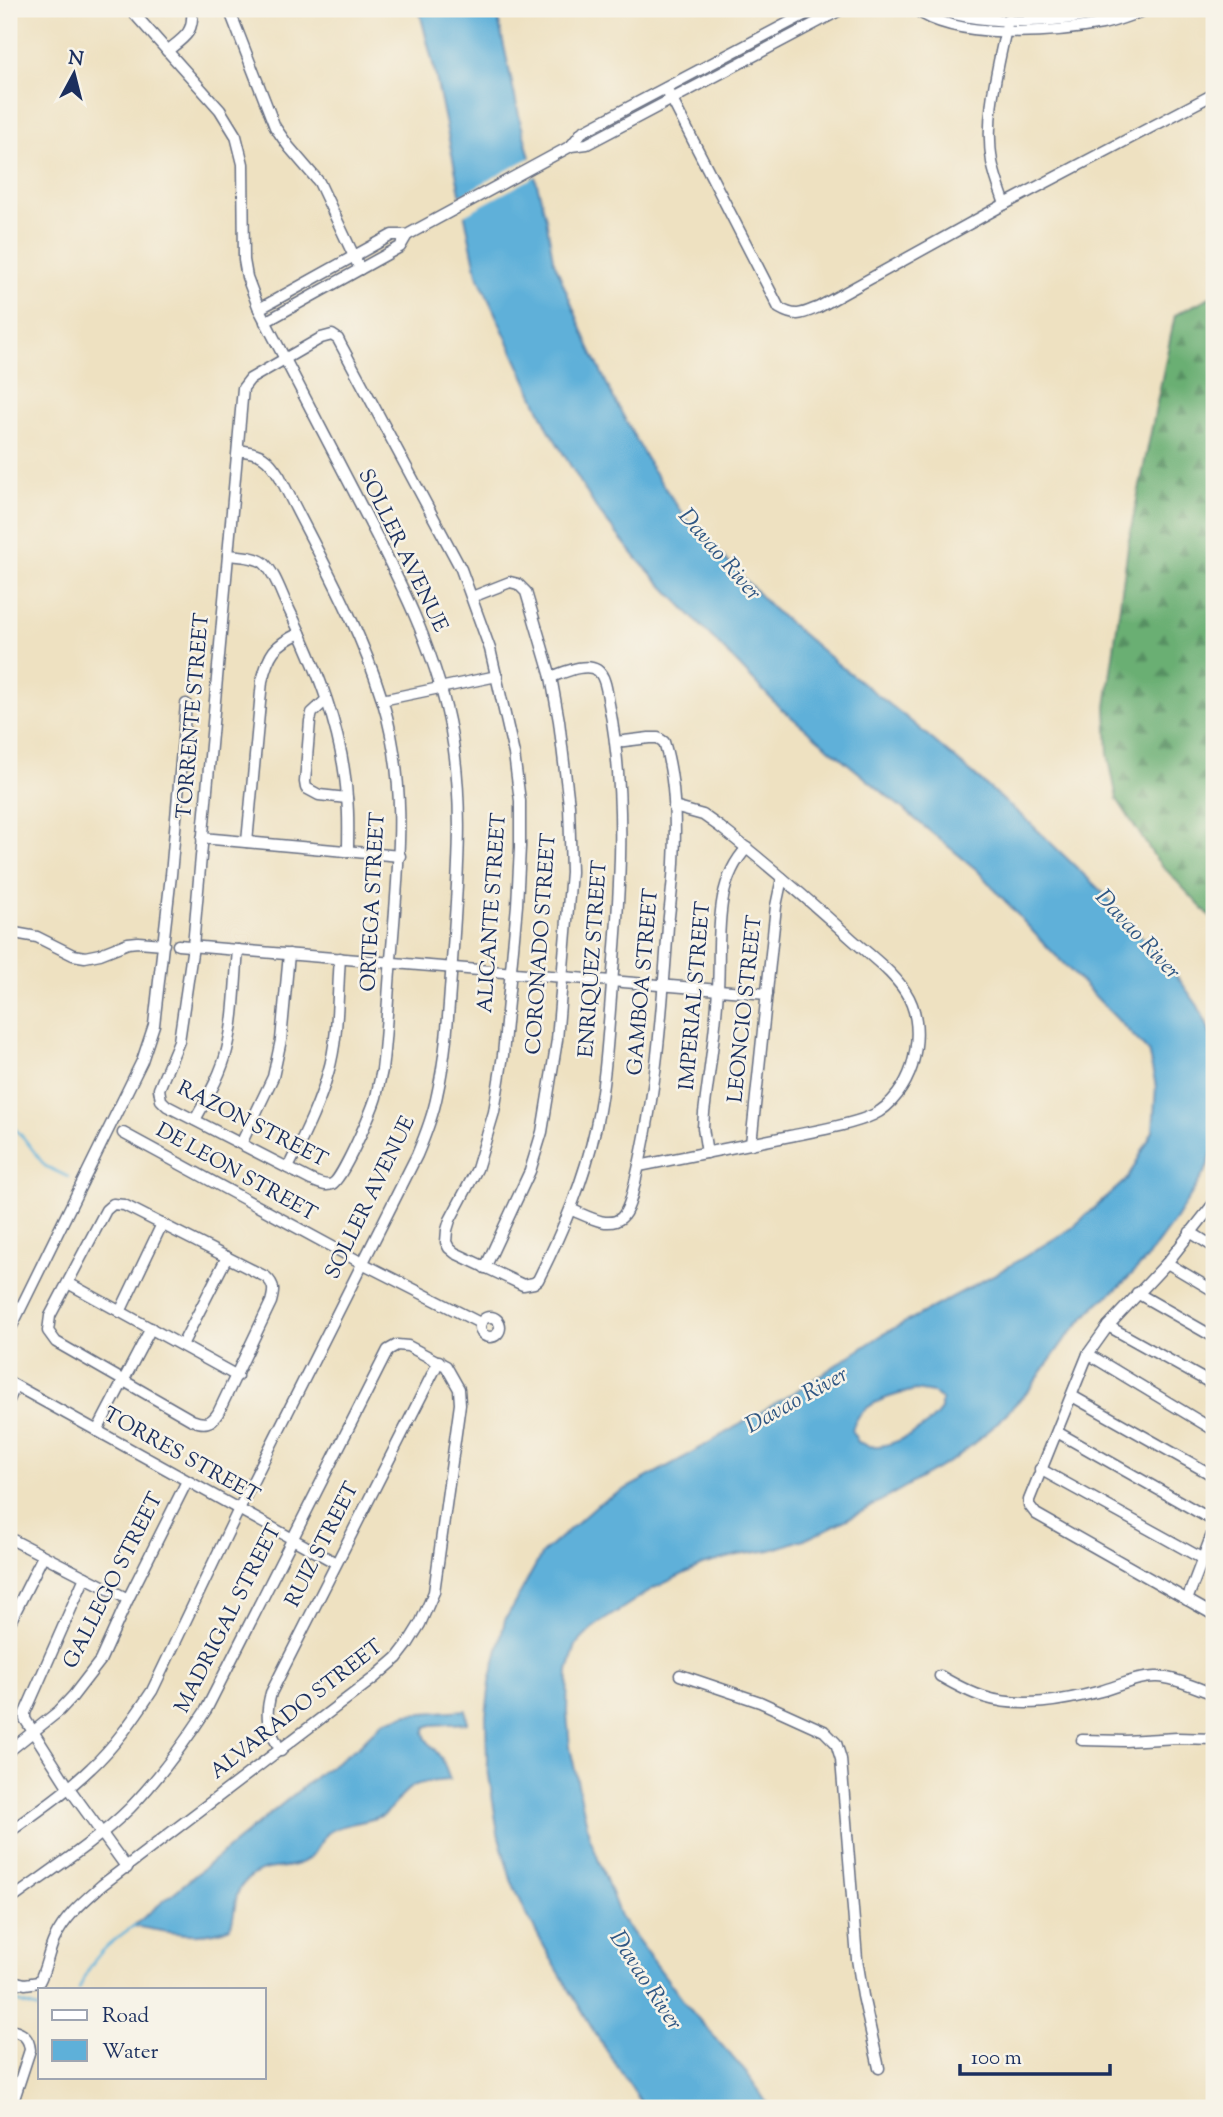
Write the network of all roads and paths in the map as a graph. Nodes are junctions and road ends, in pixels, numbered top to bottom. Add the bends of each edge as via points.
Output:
1 (130, 9) edge
2 (192, 9) edge
3 (229, 9) edge
4 (815, 9) edge
5 (842, 9) edge
6 (915, 9) edge
7 (936, 9) edge
8 (1113, 9) edge
9 (1149, 9) edge
10 (1007, 24) junction
11 (167, 51) junction
12 (666, 88) junction
13 (1214, 94) edge
14 (672, 99) junction
15 (569, 147) junction
16 (1005, 204) junction
17 (410, 234) junction
18 (353, 257) junction
19 (360, 269) junction
20 (259, 309) junction
21 (265, 322) junction
22 (285, 359) junction
23 (238, 450) junction
24 (228, 555) junction
25 (472, 597) junction
26 (300, 633) junction
27 (497, 676) junction
28 (551, 677) junction
29 (440, 688) junction
30 (326, 700) junction
31 (382, 700) junction
32 (186, 704) dead end
33 (616, 742) junction
34 (348, 798) junction
35 (674, 807) junction
36 (202, 838) junction
37 (247, 842) junction
38 (747, 848) junction
39 (348, 851) junction
40 (400, 856) junction
41 (782, 878) junction
42 (9, 932) edge
43 (164, 944) junction
44 (178, 945) dead end
45 (193, 946) junction
46 (238, 950) junction
47 (289, 954) junction
48 (340, 958) junction
49 (391, 963) junction
50 (451, 968) junction
51 (510, 972) junction
52 (563, 977) junction
53 (613, 981) junction
54 (664, 985) junction
55 (718, 990) junction
56 (766, 994) junction
57 (159, 1094) joint
58 (195, 1120) junction
59 (123, 1133) dead end
60 (242, 1144) junction
61 (751, 1144) junction
62 (707, 1153) junction
63 (639, 1166) junction
64 (288, 1168) junction
65 (332, 1184) joint
66 (1214, 1203) edge
67 (572, 1210) junction
68 (162, 1224) junction
69 (1190, 1232) junction
70 (1214, 1247) edge
71 (227, 1257) junction
72 (362, 1263) junction
73 (1167, 1263) junction
74 (485, 1268) junction
75 (68, 1283) junction
76 (1214, 1291) edge
77 (1137, 1293) junction
78 (120, 1311) junction
79 (480, 1323) dead end
80 (1108, 1326) junction
81 (151, 1328) junction
82 (9, 1332) edge
83 (1214, 1337) edge
84 (182, 1345) junction
85 (1088, 1354) junction
86 (439, 1361) junction
87 (237, 1376) junction
88 (125, 1381) junction
89 (12, 1384) edge
90 (1214, 1385) edge
91 (1072, 1396) junction
92 (9, 1400) edge
93 (1214, 1430) edge
94 (97, 1432) junction
95 (1057, 1432) junction
96 (1040, 1469) junction
97 (1214, 1476) edge
98 (187, 1481) junction
99 (239, 1509) junction
100 (1214, 1521) edge
101 (1214, 1530) edge
102 (9, 1538) edge
103 (292, 1538) junction
104 (43, 1556) junction
105 (1203, 1559) junction
106 (335, 1563) junction
107 (85, 1577) junction
108 (128, 1599) junction
109 (1187, 1600) junction
110 (1214, 1615) edge
111 (9, 1624) edge
112 (680, 1675) dead end
113 (940, 1676) dead end
114 (1214, 1694) edge
115 (32, 1733) junction
116 (1214, 1739) edge
117 (1082, 1740) dead end
118 (9, 1751) edge
119 (281, 1751) junction
120 (69, 1788) junction
121 (9, 1832) edge
122 (101, 1832) junction
123 (127, 1868) junction
124 (9, 1901) edge
125 (9, 1980) edge
126 (9, 2030) edge
127 (879, 2068) dead end
128 (11, 2108) edge

1 - 11 street, SOLLER AVENUE
2 - 11 street via 189,33
3 - 18 street via 275,127 318,182
4 - 12 street
5 - 14 street
6 - 10 street via 944,23 981,29
7 - 10 street
8 - 10 street
9 - 10 street via 1105,23 1047,32
10 - 16 street via 991,132 992,160
11 - 20 street, SOLLER AVENUE via 226,118 241,149 244,260
12 - 14 street
12 - 15 street via 582,132
13 - 16 street
14 - 15 street via 587,144
14 - 16 street via 775,301 789,314 819,307
15 - 17 street
17 - 18 street via 392,235
17 - 19 street via 400,247
18 - 19 street
18 - 20 street
19 - 21 street
20 - 21 street, SOLLER AVENUE
21 - 22 street, SOLLER AVENUE
22 - 23 street, TORRENTE STREET via 244,384
22 - 25 street, ALICANTE STREET via 327,335 338,339 448,543
22 - 29 street, SOLLER AVENUE via 408,599
23 - 24 street, TORRENTE STREET
23 - 31 street, ORTEGA STREET via 262,455 280,477 348,612
24 - 26 street via 264,563
24 - 36 street, TORRENTE STREET
25 - 27 street, ALICANTE STREET
25 - 28 street, CORONADO STREET via 510,582 526,592
26 - 30 street
26 - 37 street via 282,641 266,665
27 - 29 street
27 - 51 street, ALICANTE STREET via 520,801
28 - 33 street, ENRIQUEZ STREET via 588,667 601,673
28 - 52 street, CORONADO STREET via 571,834
29 - 31 street
29 - 50 street, SOLLER AVENUE via 460,815
30 - 34 street
30 - 34 street via 310,721 306,788
31 - 40 street, ORTEGA STREET via 399,789
32 - 43 street
33 - 35 street, GAMBOA STREET via 649,738 664,742
33 - 53 street, ENRIQUEZ STREET via 621,854
34 - 39 street
35 - 38 street via 703,815
35 - 54 street, GAMBOA STREET
36 - 37 street
36 - 45 street, TORRENTE STREET
37 - 39 street
38 - 41 street
38 - 55 street, IMPERIAL STREET via 732,866 727,883
39 - 40 street
40 - 49 street, ORTEGA STREET
41 - 56 street, LEONCIO STREET
41 - 61 street via 903,987 918,1033 908,1076 887,1106 873,1115 823,1129
42 - 43 street via 37,937 85,957 128,943
43 - 82 street via 148,1049
44 - 45 street
45 - 46 street
45 - 57 street, TORRENTE STREET via 179,1041
46 - 47 street
46 - 58 street via 227,1050
47 - 48 street
47 - 60 street via 273,1077
48 - 49 street
48 - 64 street via 329,1070
49 - 50 street
49 - 65 street, ORTEGA STREET via 376,1098 340,1177
50 - 51 street
50 - 72 street, SOLLER AVENUE via 438,1094 430,1123
51 - 52 street
51 - 74 street, ALICANTE STREET via 494,1112 477,1169 447,1230 449,1248
52 - 53 street
52 - 74 street, CORONADO STREET via 542,1132 530,1171
53 - 54 street
53 - 67 street, ENRIQUEZ STREET via 598,1113
54 - 55 street
54 - 63 street, GAMBOA STREET via 653,1091
55 - 56 street
55 - 62 street, IMPERIAL STREET via 704,1113
56 - 61 street, LEONCIO STREET
57 - 58 street, RAZON STREET via 167,1106
58 - 60 street, RAZON STREET
59 - 72 street, DE LEON STREET
60 - 64 street, RAZON STREET
61 - 62 street
62 - 63 street
63 - 67 street, GAMBOA STREET via 625,1214 619,1220 596,1219
64 - 65 street, RAZON STREET via 318,1183
66 - 69 street
67 - 74 street, ENRIQUEZ STREET via 538,1280 529,1285 515,1283
68 - 71 street
68 - 75 street via 124,1205 109,1206
68 - 78 street
69 - 70 street
69 - 73 street
71 - 84 street
71 - 87 street via 266,1277 274,1288
72 - 79 street, DE LEON STREET
72 - 99 street, SOLLER AVENUE
73 - 76 street
73 - 77 street
75 - 78 street
75 - 88 street via 50,1316 48,1331 56,1342
77 - 80 street
77 - 83 street
78 - 81 street
80 - 85 street
80 - 90 street
81 - 84 street
81 - 88 street
84 - 87 street
85 - 91 street
85 - 93 street
86 - 103 street, MADRIGAL STREET via 402,1344 388,1350
86 - 106 street, RUIZ STREET
86 - 119 street, ALVARADO STREET via 456,1381 460,1404 429,1605 407,1645 387,1669
87 - 88 street via 219,1413 208,1423 192,1420
88 - 94 street
89 - 92 street
89 - 94 street, TORRES STREET
91 - 95 street
91 - 97 street
94 - 98 street, TORRES STREET
95 - 96 street
95 - 100 street
96 - 105 street
96 - 109 street via 1029,1505 1036,1514
98 - 99 street, TORRES STREET
98 - 108 street, GALLEGO STREET
99 - 103 street, TORRES STREET
99 - 120 street, SOLLER AVENUE via 152,1691 113,1745
101 - 105 street
102 - 104 street
103 - 106 street, TORRES STREET
103 - 122 street, MADRIGAL STREET via 206,1710 175,1757 129,1809
104 - 107 street
104 - 111 street
105 - 109 street
106 - 119 street, RUIZ STREET via 271,1693 268,1725
107 - 108 street
107 - 115 street via 25,1713
108 - 115 street, GALLEGO STREET via 100,1661 59,1711
109 - 110 street
112 - 127 street via 760,1702 824,1731 836,1743 858,1959
113 - 114 street via 985,1697 1024,1703 1070,1699 1156,1677
115 - 118 street, GALLEGO STREET
115 - 120 street
116 - 117 street
119 - 123 street, ALVARADO STREET
120 - 121 street, SOLLER AVENUE
120 - 122 street
122 - 123 street
122 - 124 street, MADRIGAL STREET
123 - 125 street, ALVARADO STREET via 72,1912 53,1942 36,1984
126 - 128 street via 23,2035 30,2050

